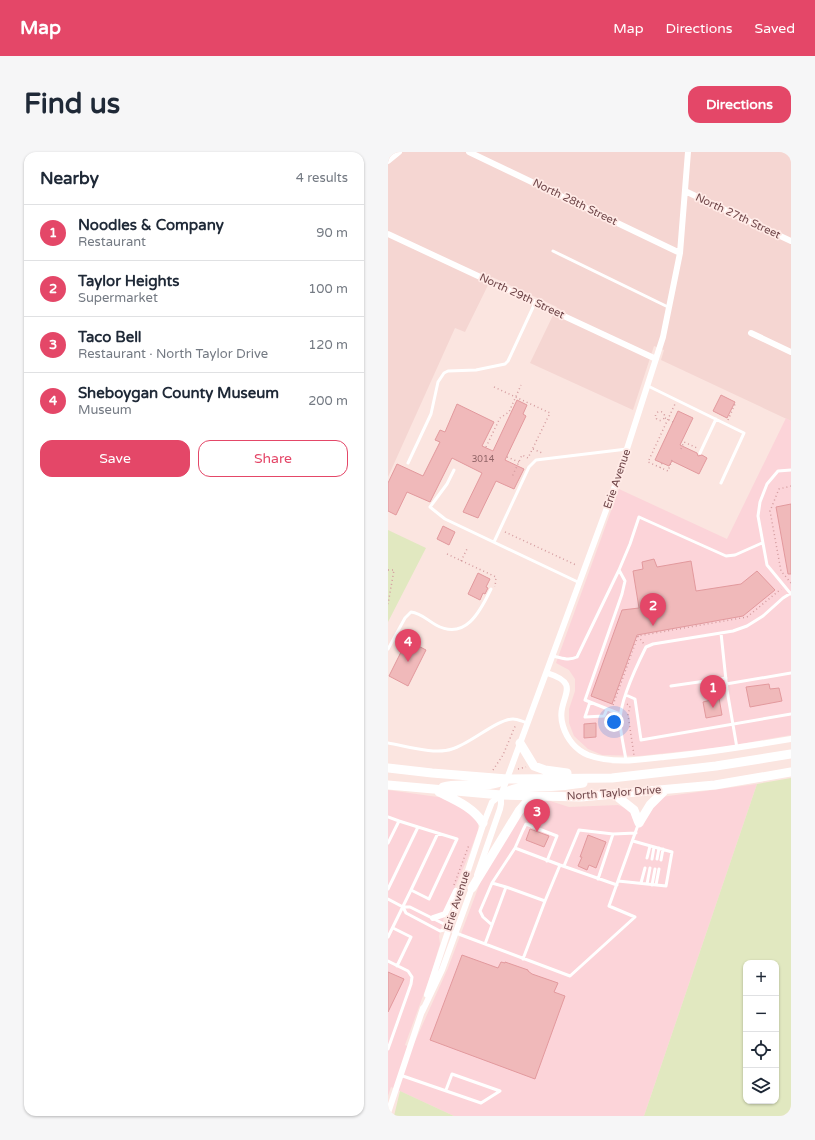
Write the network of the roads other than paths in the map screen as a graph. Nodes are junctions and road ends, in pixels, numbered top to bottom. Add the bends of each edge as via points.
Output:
1 (400, 152) edge
2 (469, 152) edge
3 (688, 152) edge
4 (388, 161) edge
5 (685, 190) junction
6 (388, 234) edge
7 (791, 241) edge
8 (553, 251) dead end
9 (680, 253) junction
10 (535, 303) junction
11 (670, 308) junction
12 (751, 333) dead end
13 (791, 352) edge
14 (656, 359) junction
15 (648, 386) junction
16 (716, 419) junction
17 (627, 449) junction
18 (701, 451) road end
19 (408, 463) dead end
20 (454, 470) dead end
21 (791, 470) edge
22 (721, 483) dead end
23 (494, 542) junction
24 (762, 543) junction
25 (619, 570) junction
26 (580, 583) junction
27 (491, 589) road end
28 (791, 594) edge
29 (721, 633) junction
30 (388, 649) edge
31 (553, 656) junction
32 (547, 673) junction
33 (791, 673) edge
34 (726, 678) junction
35 (726, 684) junction
36 (671, 686) dead end
37 (626, 695) junction
38 (590, 702) junction
39 (607, 709) junction
40 (620, 714) junction
41 (791, 714) edge
42 (528, 723) junction
43 (733, 724) junction
44 (791, 739) edge
45 (388, 743) edge
46 (520, 743) junction
47 (737, 748) junction
48 (791, 754) edge
49 (626, 760) junction
50 (388, 768) edge
51 (791, 772) edge
52 (612, 778) junction
53 (507, 779) junction
54 (388, 785) edge
55 (434, 790) junction
56 (665, 790) junction
57 (614, 794) junction
58 (501, 795) junction
59 (532, 796) junction
60 (388, 817) edge
61 (399, 821) junction
62 (483, 823) junction
63 (639, 823) junction
64 (418, 827) junction
65 (438, 833) junction
66 (636, 833) junction
67 (614, 834) junction
68 (633, 841) junction
69 (388, 843) edge
70 (650, 846) junction
71 (654, 847) junction
72 (515, 848) junction
73 (659, 848) junction
74 (663, 849) junction
75 (470, 858) junction
76 (647, 858) dead end
77 (652, 859) dead end
78 (547, 861) junction
79 (560, 865) junction
80 (564, 866) junction
81 (645, 868) dead end
82 (650, 868) dead end
83 (657, 869) dead end
84 (598, 879) junction
85 (618, 880) junction
86 (492, 883) junction
87 (642, 883) junction
88 (647, 884) junction
89 (654, 885) junction
90 (616, 886) junction
91 (506, 887) junction
92 (472, 888) junction
93 (388, 889) edge
94 (411, 890) junction
95 (388, 899) edge
96 (545, 901) junction
97 (403, 907) junction
98 (433, 918) junction
99 (492, 925) junction
100 (393, 928) junction
101 (448, 929) junction
102 (456, 933) junction
103 (388, 937) edge
104 (485, 944) junction
105 (523, 959) junction
106 (388, 961) edge
107 (397, 966) junction
108 (422, 1012) junction
109 (388, 1049) edge
110 (400, 1075) junction
111 (446, 1090) junction
112 (388, 1113) edge

1 - 4 street
2 - 9 street, North 28th Street
3 - 5 street, Erie Avenue
5 - 7 street, North 27th Street
5 - 9 street, Erie Avenue
6 - 10 street, North 29th Street
8 - 11 lane
9 - 11 street, Erie Avenue
10 - 14 street, North 29th Street
10 - 19 lane via 505,364 444,373 438,382 431,414
11 - 14 street, Erie Avenue
12 - 13 street
14 - 15 street, Erie Avenue
15 - 16 lane
15 - 17 street, Erie Avenue
16 - 18 lane
16 - 22 lane via 744,433
17 - 23 lane via 536,460 530,466
17 - 26 street, Erie Avenue
20 - 23 lane via 448,484 430,507 445,519
21 - 24 lane via 778,471 767,484 758,516
23 - 26 lane
24 - 25 lane via 735,555 726,556 639,517
24 - 28 lane via 767,565
25 - 31 lane via 577,657 567,659
25 - 38 lane via 625,581 585,700
26 - 31 street, Erie Avenue
27 - 30 lane via 477,614 457,629 444,629 416,612 411,612
28 - 29 lane via 747,626
29 - 34 lane
29 - 37 lane via 646,647
31 - 32 street, Erie Avenue
32 - 42 street, Erie Avenue
32 - 49 street via 562,679 567,685 561,717 570,741 587,754 604,759
33 - 35 lane
34 - 35 lane
34 - 36 lane
35 - 43 lane
37 - 40 lane
37 - 43 lane via 634,699 641,740
38 - 39 lane
38 - 39 lane via 584,717 604,716
39 - 40 lane
40 - 49 lane
41 - 43 lane
42 - 45 lane via 508,720 452,750 432,750
42 - 46 street, Erie Avenue
43 - 47 lane
44 - 47 street
46 - 52 main road via 532,764 545,770
46 - 53 street, Erie Avenue
47 - 49 street
48 - 52 main road, North Taylor Drive
50 - 53 main road, North Taylor Drive
51 - 56 main road, North Taylor Drive via 715,785
52 - 53 main road, North Taylor Drive
52 - 58 main road via 559,786 516,787
53 - 55 main road via 490,786 460,784
53 - 58 street, Erie Avenue
54 - 55 main road, North Taylor Drive
55 - 58 main road, North Taylor Drive
55 - 62 main road via 475,812
56 - 57 main road, North Taylor Drive
56 - 63 main road via 650,805
57 - 59 main road, North Taylor Drive via 581,797
57 - 63 main road via 634,810
58 - 59 main road, North Taylor Drive
58 - 62 street, Erie Avenue via 492,802
58 - 92 street, Erie Avenue via 500,809
59 - 92 main road via 519,811
60 - 61 lane
61 - 64 lane
61 - 69 lane
62 - 75 street, Erie Avenue
63 - 66 lane
64 - 65 lane
64 - 93 lane
65 - 94 lane
65 - 94 lane via 458,839 429,899
66 - 67 lane
66 - 68 lane
67 - 80 lane via 579,830
67 - 84 lane
68 - 70 lane
68 - 85 lane
70 - 71 lane
70 - 76 lane
71 - 73 lane
71 - 77 lane
72 - 78 lane
72 - 78 lane via 526,824 557,836
72 - 86 lane
73 - 74 lane
73 - 74 lane via 659,859
74 - 89 lane via 672,852 666,886
75 - 98 street via 447,912
75 - 101 street, Erie Avenue
78 - 79 lane
79 - 80 lane
79 - 96 lane
80 - 84 lane
81 - 87 lane
82 - 88 lane
83 - 89 lane
84 - 90 lane
85 - 87 lane
85 - 90 lane
86 - 91 lane
86 - 99 lane via 480,911
87 - 88 lane
88 - 89 lane
90 - 105 lane via 609,906 635,917 570,976
91 - 96 lane
91 - 99 lane
92 - 102 street, Erie Avenue
94 - 97 lane
95 - 97 lane
96 - 105 lane
97 - 98 lane via 410,907
97 - 100 lane
97 - 101 lane via 406,913 440,931
98 - 101 lane
99 - 104 lane
100 - 103 lane
100 - 107 lane via 411,937
101 - 102 lane
101 - 108 street, Erie Avenue
102 - 104 lane
102 - 108 street, Erie Avenue
104 - 105 lane
106 - 107 lane
107 - 109 lane via 408,971 412,977
108 - 110 street, Erie Avenue
110 - 111 lane
110 - 112 street, Erie Avenue
111 - 111 lane via 481,1103 500,1091 452,1074

